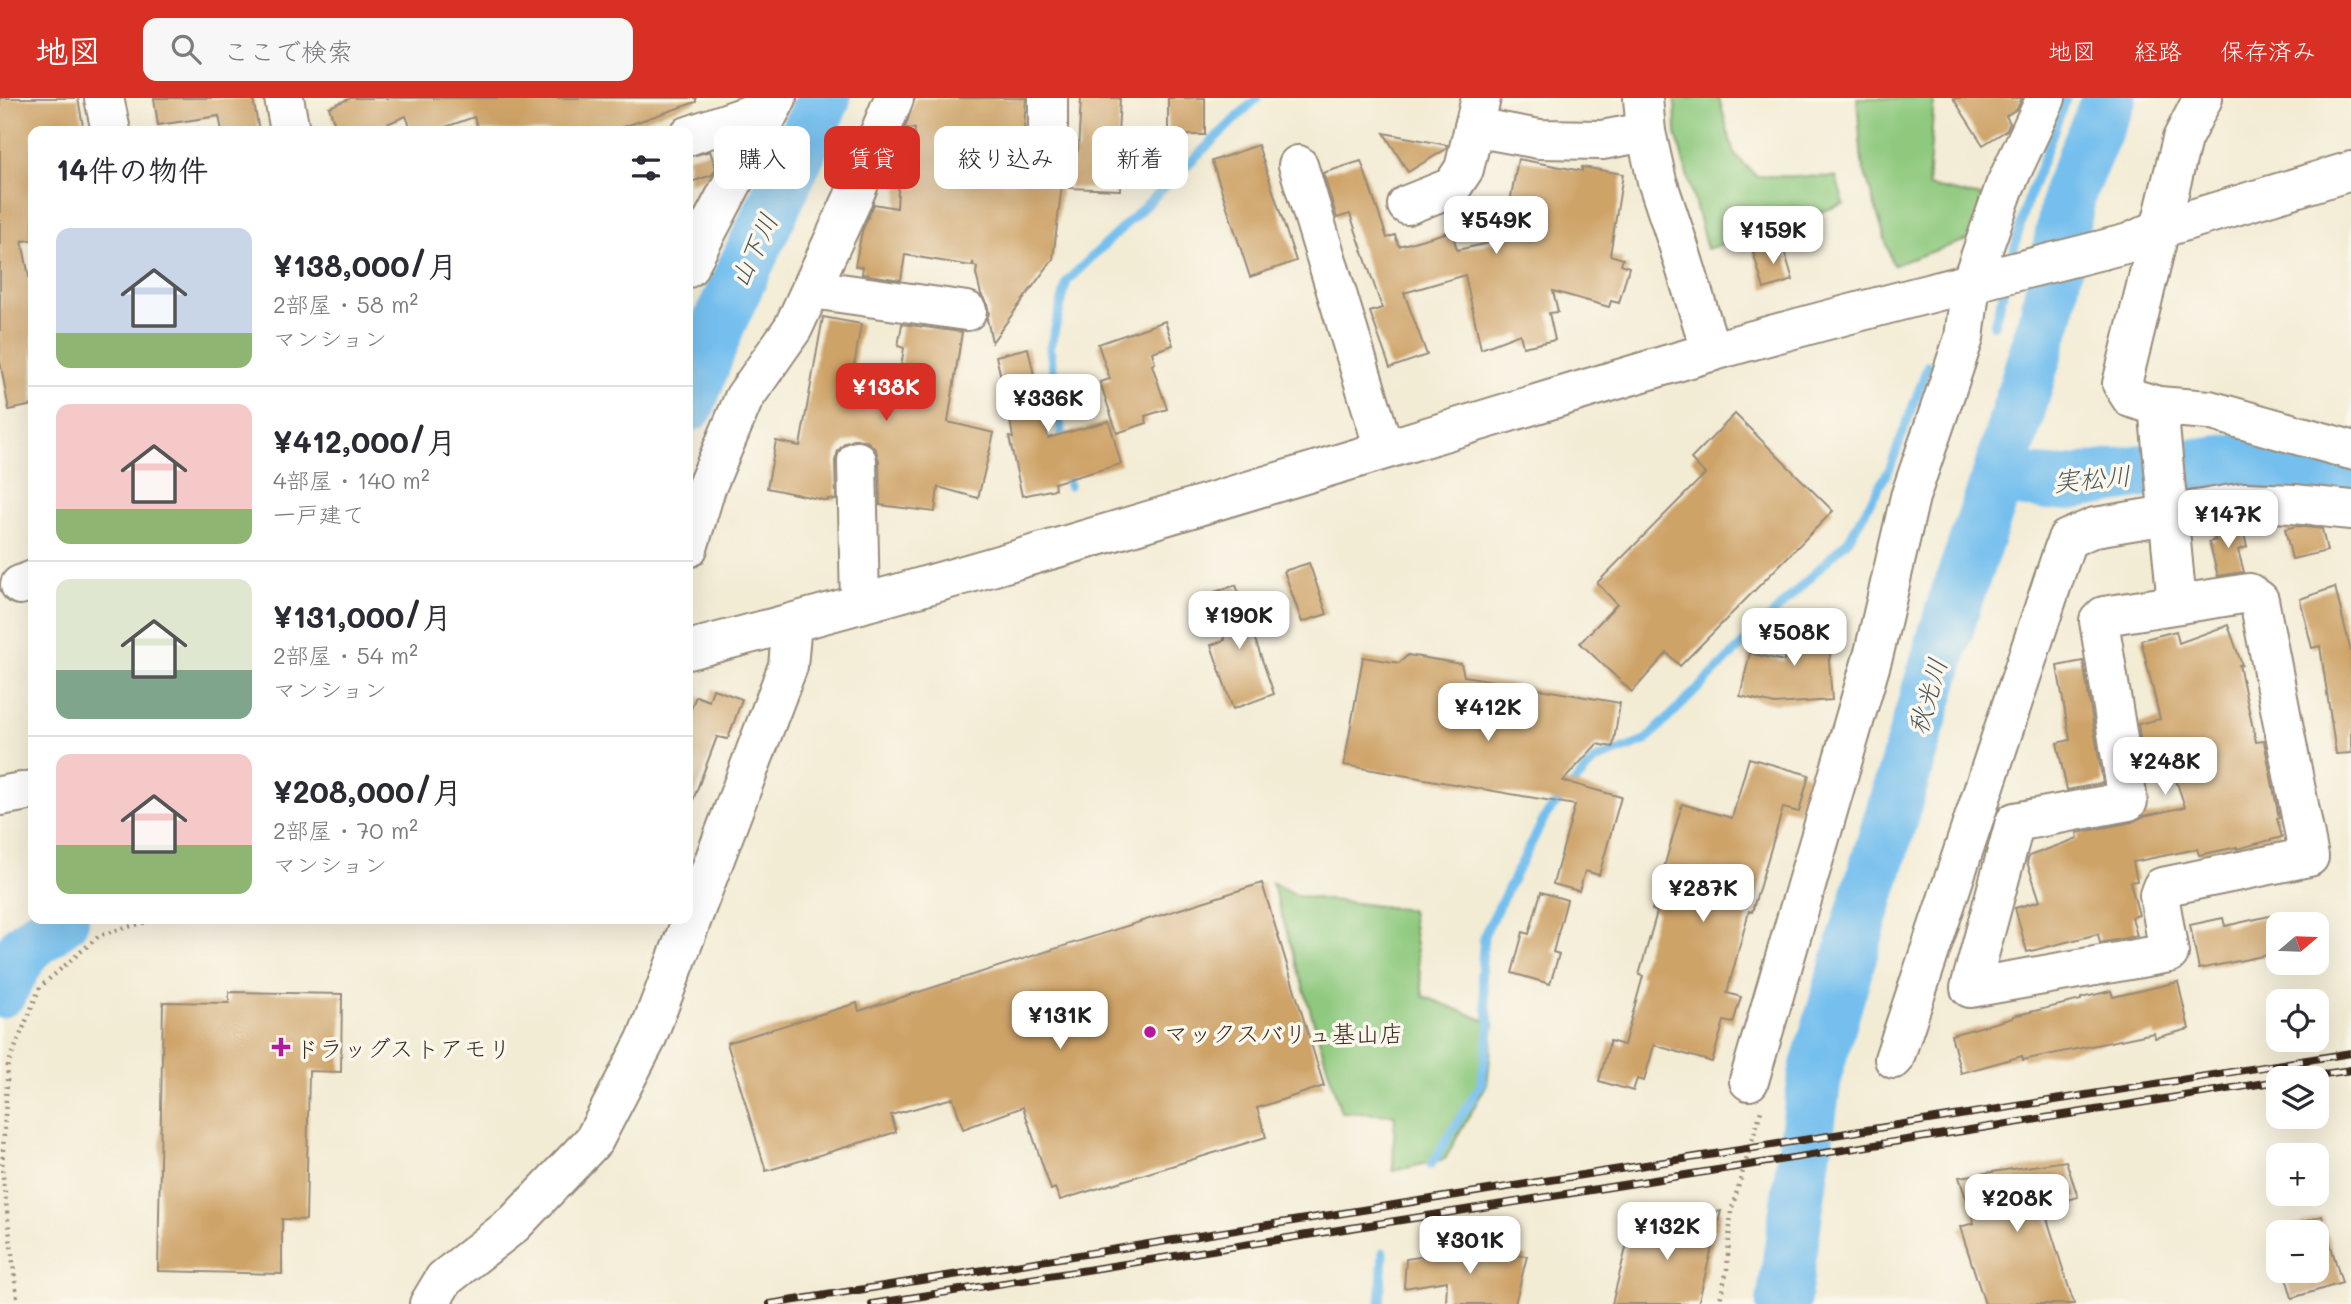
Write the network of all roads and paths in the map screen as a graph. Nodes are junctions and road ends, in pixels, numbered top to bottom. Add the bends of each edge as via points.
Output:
1 (104, 98) edge
2 (894, 98) edge
3 (1048, 98) edge
4 (2046, 98) edge
5 (2203, 98) edge
6 (774, 103) edge
7 (1478, 112) edge
8 (1645, 115) edge
9 (110, 126) edge
10 (1048, 126) edge
11 (693, 134) edge
12 (1298, 165) dead end
13 (2351, 171) edge
14 (1406, 205) dead end
15 (2144, 236) junction
16 (693, 258) edge
17 (1979, 281) junction
18 (812, 289) junction
19 (967, 311) dead end
20 (1711, 352) junction
21 (2159, 415) junction
22 (1384, 449) junction
23 (2351, 450) edge
24 (857, 461) dead end
25 (2351, 510) edge
26 (2169, 515) junction
27 (693, 531) edge
28 (860, 604) junction
29 (2177, 604) junction
30 (792, 623) junction
31 (693, 649) edge
32 (28, 791) edge
33 (0, 796) edge
34 (693, 916) edge
35 (138, 924) edge
36 (690, 924) edge
37 (1894, 1059) dead end
38 (1749, 1081) joint
39 (17, 1297) dead end
40 (429, 1304) edge
41 (1719, 1304) edge

1 - 9 street
2 - 18 street
3 - 10 street
4 - 17 street via 2005,186
5 - 15 street
6 - 11 street
6 - 16 street
7 - 8 street via 1539,139 1602,140
7 - 14 street via 1464,169 1452,187
8 - 20 street via 1657,181
12 - 22 street
13 - 15 street
15 - 17 street
15 - 21 street via 2122,384 2131,398
17 - 20 street
17 - 38 street via 1910,497 1874,653
18 - 19 street
18 - 27 street via 793,328 744,398
20 - 22 street
21 - 23 street via 2210,410
21 - 26 street
22 - 28 street
24 - 28 street
25 - 26 street via 2245,502
26 - 29 street
26 - 37 street via 2095,527 2067,539
28 - 30 street
29 - 29 street via 2249,593 2259,600 2309,857 2162,887 2159,895 2169,953 1969,988 2015,822 2128,801 2099,621 2104,616
30 - 31 street
30 - 34 street via 788,666
32 - 33 street
35 - 39 path via 100,935 40,987 8,1065 2,1168
36 - 40 street via 646,1040 594,1140 514,1224 444,1279
38 - 41 path via 1768,1090 1731,1211

